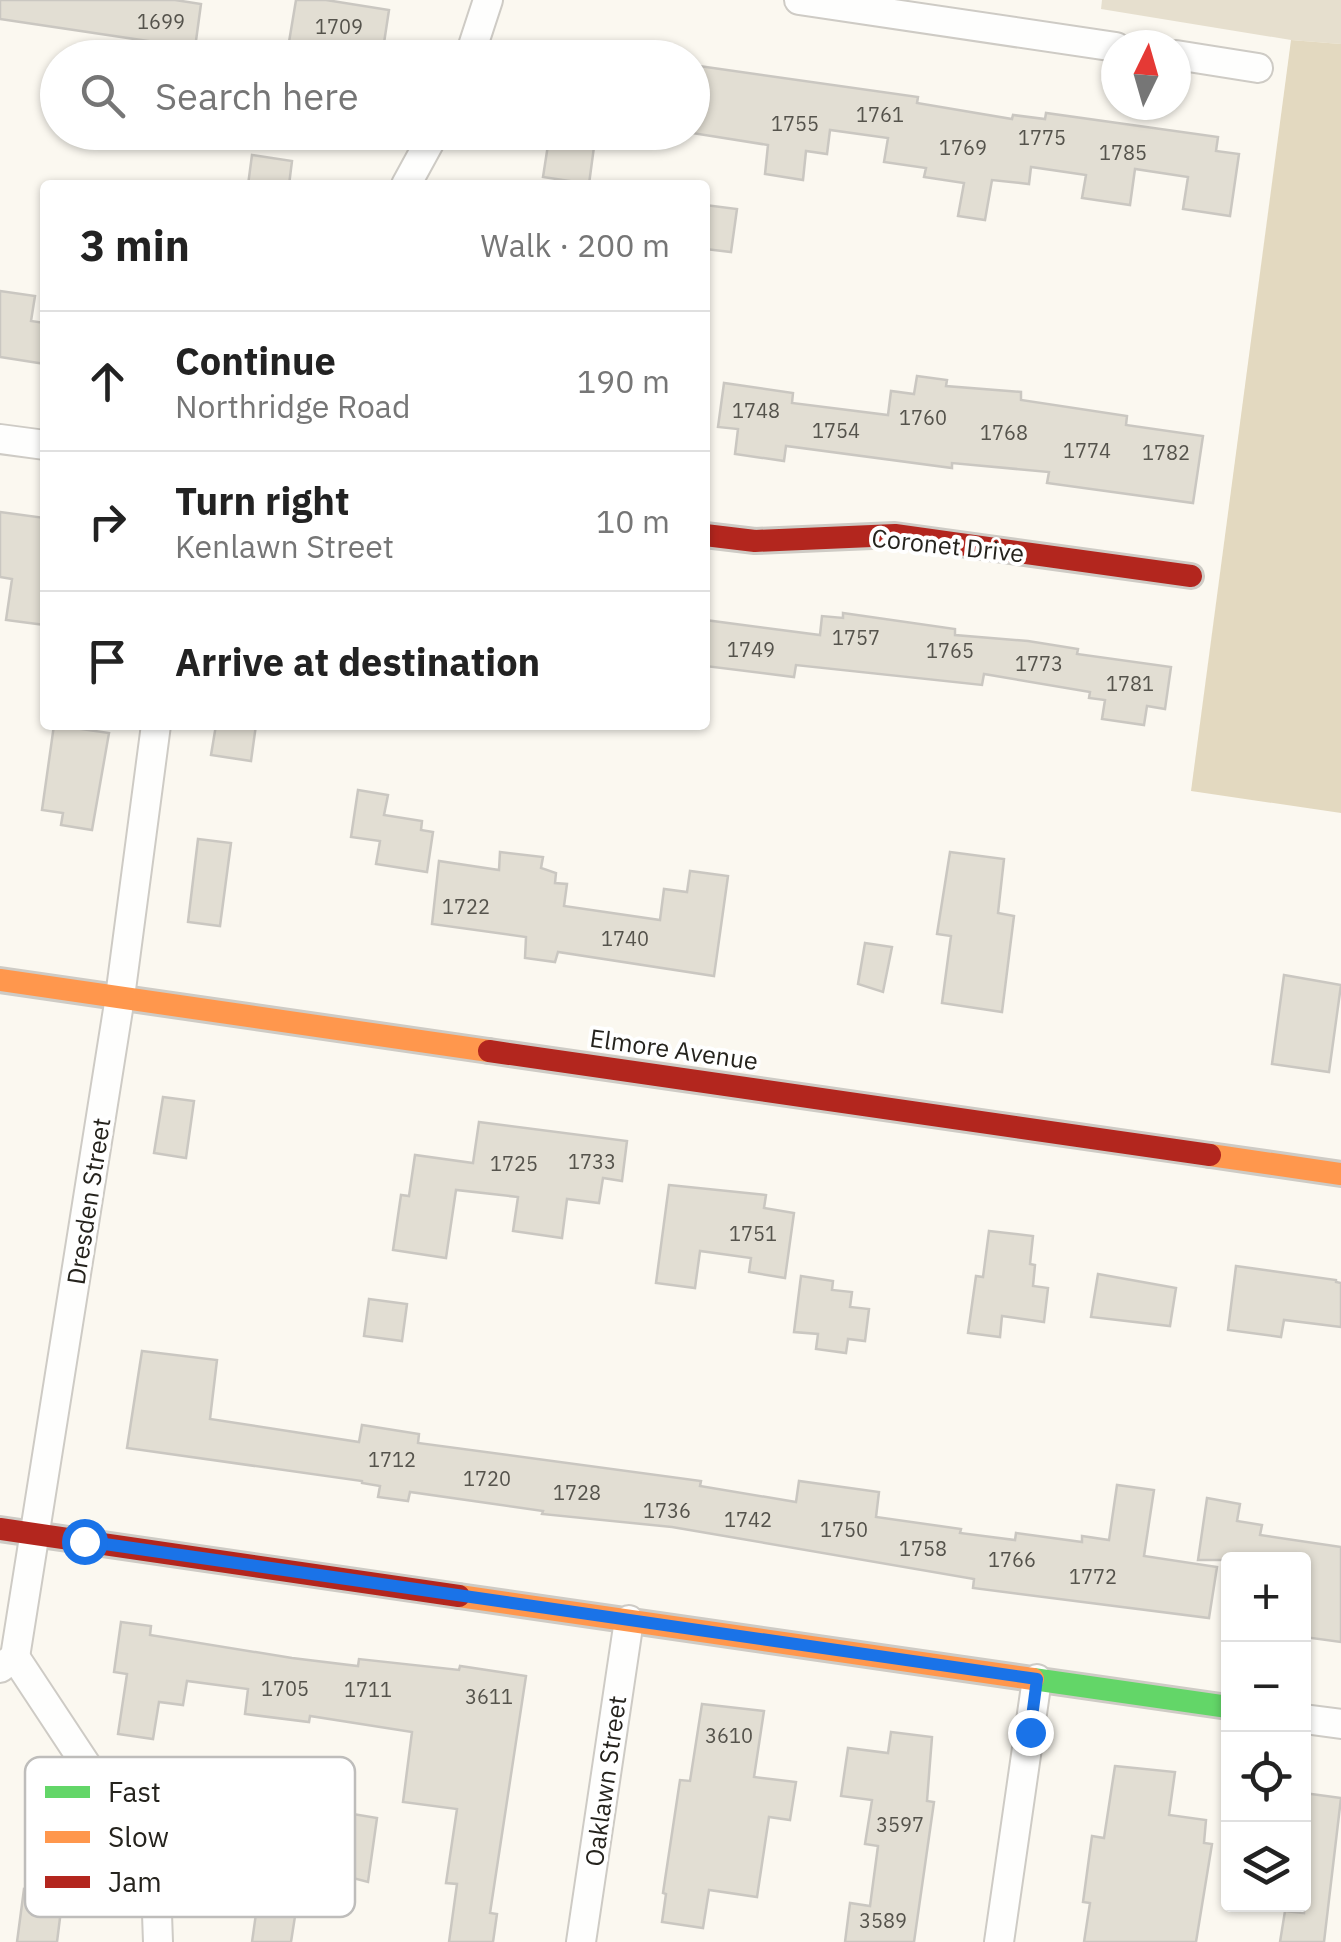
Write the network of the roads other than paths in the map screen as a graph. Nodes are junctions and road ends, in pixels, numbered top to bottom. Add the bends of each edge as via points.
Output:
1 (488, 0) edge
2 (798, 0) edge
3 (475, 40) edge
4 (1101, 45) edge
5 (1191, 58) edge
6 (1258, 68) dead end
7 (425, 150) edge
8 (409, 180) edge
9 (0, 439) edge
10 (40, 445) edge
11 (710, 536) edge
12 (1190, 576) dead end
13 (155, 730) edge
14 (0, 980) edge
15 (120, 997) junction
16 (1341, 1174) edge
17 (0, 1529) edge
18 (34, 1534) junction
19 (628, 1620) junction
20 (7, 1662) edge
21 (1037, 1679) junction
22 (1221, 1707) edge
23 (1311, 1720) edge
24 (1341, 1724) edge
25 (77, 1757) edge
26 (157, 1917) edge
27 (158, 1942) edge
28 (581, 1942) edge
29 (999, 1942) edge

1 - 3 street
2 - 4 street
5 - 6 street
7 - 8 street
9 - 10 street
11 - 12 street, Coronet Drive via 895,535
13 - 15 street, Dresden Street
14 - 15 street, Elmore Avenue
15 - 16 street, Elmore Avenue
15 - 18 street, Dresden Street
17 - 18 street
18 - 19 street
18 - 20 street, Dresden Street
19 - 21 street
19 - 28 street, Oaklawn Street
20 - 25 street
21 - 22 street
21 - 29 street
23 - 24 street
26 - 27 street

